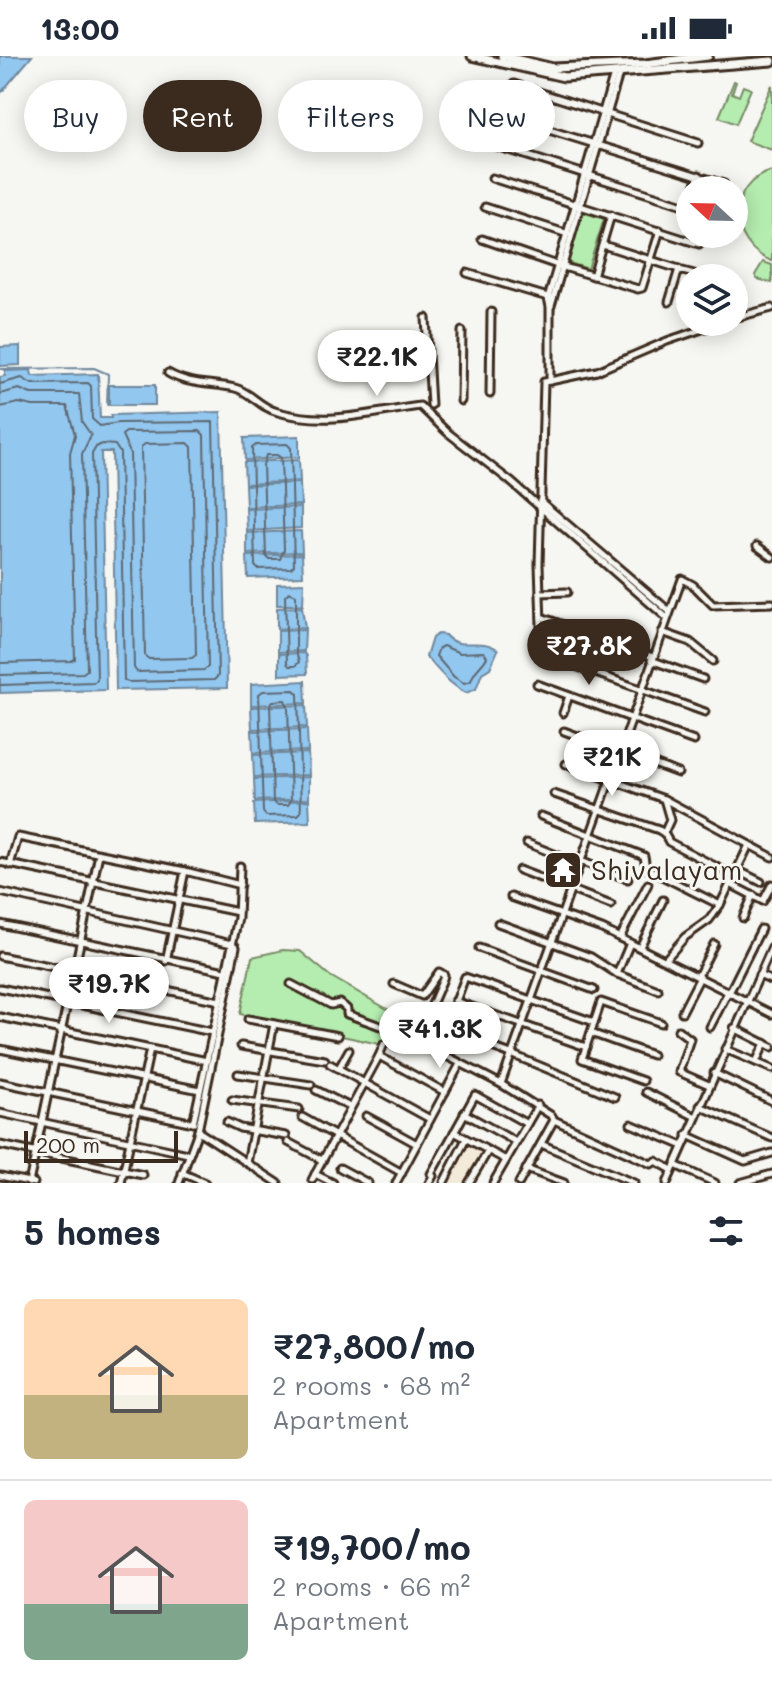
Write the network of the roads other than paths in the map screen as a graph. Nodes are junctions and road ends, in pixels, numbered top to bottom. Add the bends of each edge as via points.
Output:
1 (472, 56) edge
2 (708, 56) edge
3 (507, 60) edge
4 (772, 61) edge
5 (616, 74) junction
6 (555, 97) edge
7 (606, 114) junction
8 (555, 131) edge
9 (698, 143) dead end
10 (597, 144) junction
11 (515, 152) edge
12 (587, 175) junction
13 (699, 175) edge
14 (492, 178) dead end
15 (676, 201) edge
16 (578, 205) junction
17 (485, 207) dead end
18 (611, 215) junction
19 (660, 230) junction
20 (568, 234) junction
21 (676, 236) edge
22 (482, 239) dead end
23 (603, 245) junction
24 (650, 260) junction
25 (559, 266) junction
26 (676, 268) edge
27 (467, 273) dead end
28 (593, 276) junction
29 (676, 279) edge
30 (550, 298) junction
31 (669, 302) dead end
32 (772, 308) edge
33 (491, 312) dead end
34 (748, 314) edge
35 (426, 318) dead end
36 (462, 331) dead end
37 (682, 336) edge
38 (168, 373) dead end
39 (550, 381) junction
40 (490, 394) dead end
41 (461, 401) dead end
42 (431, 405) dead end
43 (540, 501) junction
44 (539, 509) junction
45 (757, 546) dead end
46 (772, 557) edge
47 (606, 562) junction
48 (567, 592) dead end
49 (540, 593) junction
50 (772, 603) edge
51 (668, 615) junction
52 (541, 617) junction
53 (662, 632) junction
54 (652, 658) junction
55 (713, 661) dead end
56 (703, 679) dead end
57 (537, 684) dead end
58 (641, 689) junction
59 (569, 696) junction
60 (705, 712) dead end
61 (563, 713) dead end
62 (631, 717) junction
63 (564, 731) dead end
64 (694, 741) dead end
65 (619, 751) junction
66 (566, 764) dead end
67 (678, 773) dead end
68 (608, 780) junction
69 (554, 794) dead end
70 (664, 799) junction
71 (597, 809) junction
72 (541, 816) dead end
73 (664, 833) junction
74 (589, 834) junction
75 (527, 843) dead end
76 (749, 845) junction
77 (99, 854) junction
78 (772, 857) edge
79 (0, 862) edge
80 (579, 862) junction
81 (10, 865) junction
82 (240, 866) dead end
83 (519, 870) dead end
84 (185, 871) junction
85 (736, 873) junction
86 (628, 879) dead end
87 (761, 882) dead end
88 (93, 883) junction
89 (648, 884) dead end
90 (730, 884) junction
91 (772, 884) edge
92 (240, 885) junction
93 (569, 889) junction
94 (0, 892) edge
95 (753, 895) junction
96 (511, 897) dead end
97 (663, 900) dead end
98 (179, 901) junction
99 (611, 905) dead end
100 (720, 905) junction
101 (87, 912) junction
102 (238, 912) junction
103 (560, 914) junction
104 (743, 918) dead end
105 (498, 923) dead end
106 (0, 924) edge
107 (761, 929) dead end
108 (172, 931) junction
109 (620, 938) junction
110 (81, 941) junction
111 (550, 942) junction
112 (630, 943) junction
113 (232, 944) junction
114 (714, 944) dead end
115 (640, 947) junction
116 (479, 948) dead end
117 (772, 949) edge
118 (0, 956) edge
119 (665, 960) junction
120 (166, 961) junction
121 (74, 971) junction
122 (225, 971) junction
123 (541, 971) junction
124 (617, 974) junction
125 (759, 975) junction
126 (699, 977) junction
127 (772, 981) edge
128 (291, 984) dead end
129 (394, 984) dead end
130 (0, 988) edge
131 (594, 990) dead end
132 (658, 990) dead end
133 (729, 992) junction
134 (530, 1000) junction
135 (68, 1001) junction
136 (455, 1001) junction
137 (222, 1002) junction
138 (746, 1002) junction
139 (682, 1012) dead end
140 (772, 1014) edge
141 (0, 1017) edge
142 (248, 1019) dead end
143 (594, 1022) junction
144 (661, 1023) dead end
145 (274, 1024) junction
146 (522, 1025) junction
147 (710, 1027) dead end
148 (734, 1028) junction
149 (445, 1029) junction
150 (61, 1030) junction
151 (678, 1030) dead end
152 (212, 1032) junction
153 (591, 1033) junction
154 (338, 1036) dead end
155 (765, 1043) junction
156 (384, 1044) dead end
157 (241, 1046) dead end
158 (586, 1047) junction
159 (772, 1047) edge
160 (0, 1049) edge
161 (150, 1049) junction
162 (725, 1049) junction
163 (349, 1050) dead end
164 (269, 1051) junction
165 (437, 1053) junction
166 (511, 1054) junction
167 (652, 1055) dead end
168 (379, 1056) junction
169 (55, 1060) junction
170 (209, 1062) junction
171 (756, 1062) junction
172 (460, 1064) junction
173 (339, 1068) junction
174 (772, 1069) edge
175 (714, 1073) junction
176 (238, 1074) dead end
177 (144, 1078) junction
178 (263, 1078) junction
179 (643, 1081) dead end
180 (0, 1082) edge
181 (364, 1082) junction
182 (501, 1084) junction
183 (709, 1086) junction
184 (200, 1090) junction
185 (468, 1091) dead end
186 (48, 1092) junction
187 (445, 1092) junction
188 (646, 1092) dead end
189 (475, 1095) junction
190 (615, 1097) dead end
191 (232, 1100) dead end
192 (772, 1101) edge
193 (258, 1104) junction
194 (538, 1105) junction
195 (700, 1106) junction
196 (350, 1107) junction
197 (299, 1109) dead end
198 (137, 1111) junction
199 (0, 1113) edge
200 (464, 1113) junction
201 (366, 1116) dead end
202 (302, 1117) dead end
203 (696, 1117) junction
204 (430, 1119) junction
205 (554, 1120) junction
206 (43, 1122) junction
207 (227, 1122) dead end
208 (527, 1124) junction
209 (631, 1124) dead end
210 (197, 1126) junction
211 (253, 1131) junction
212 (454, 1132) junction
213 (687, 1135) junction
214 (336, 1136) junction
215 (772, 1138) edge
216 (466, 1139) junction
217 (129, 1140) junction
218 (516, 1142) junction
219 (417, 1144) junction
220 (541, 1144) junction
221 (0, 1145) edge
222 (683, 1146) junction
223 (488, 1151) junction
224 (35, 1152) junction
225 (772, 1153) edge
226 (188, 1154) junction
227 (322, 1160) junction
228 (506, 1160) junction
229 (247, 1163) junction
230 (674, 1167) junction
231 (340, 1168) dead end
232 (526, 1169) junction
233 (123, 1171) junction
234 (182, 1173) junction
235 (402, 1173) junction
236 (772, 1174) edge
237 (143, 1175) dead end
238 (0, 1176) edge
239 (433, 1176) junction
240 (445, 1182) edge
241 (670, 1182) edge
242 (31, 1183) edge
243 (121, 1183) edge
244 (179, 1183) edge
245 (205, 1183) edge
246 (278, 1183) edge
247 (333, 1183) edge
248 (368, 1183) edge
249 (396, 1183) edge
250 (429, 1183) edge
251 (469, 1183) edge
252 (493, 1183) edge
253 (519, 1183) edge
254 (564, 1183) edge
255 (634, 1183) edge
256 (715, 1183) edge
257 (740, 1183) edge

1 - 3 street
2 - 3 street via 577,68
3 - 5 street via 564,77
4 - 5 street
5 - 7 street
6 - 7 street
7 - 9 street
7 - 10 street
8 - 10 street
10 - 12 street
10 - 13 street
11 - 12 street
12 - 15 street
12 - 16 street
14 - 16 street
16 - 18 street
16 - 20 street
17 - 20 street
18 - 19 street
18 - 23 street
19 - 21 street
19 - 24 street
20 - 25 street
22 - 25 street
23 - 24 street
23 - 28 street
24 - 26 street
24 - 28 street via 642,288
25 - 28 street
25 - 30 street
27 - 30 street
29 - 31 street
30 - 39 street
32 - 34 street
33 - 40 street
35 - 42 street
36 - 41 street
37 - 39 street via 597,371
38 - 44 street via 184,381 242,390 263,407 315,420 420,406
39 - 43 street via 544,382
43 - 44 street
43 - 47 street
44 - 47 street
44 - 49 street
45 - 46 street
47 - 51 street
48 - 49 street
49 - 52 street
50 - 51 street via 713,605 682,579
51 - 53 street
52 - 54 street
52 - 58 street via 542,654
53 - 54 street
53 - 55 street via 690,642
54 - 56 street
54 - 58 street
57 - 59 street
58 - 60 street
58 - 62 street
59 - 61 street
59 - 62 street
62 - 64 street
62 - 65 street
63 - 65 street
65 - 67 street
65 - 68 street
66 - 68 street
68 - 70 street
68 - 71 street
69 - 71 street
70 - 73 street via 670,820
70 - 76 street
71 - 73 street
71 - 74 street
72 - 74 street
73 - 85 street via 669,842
74 - 80 street
74 - 100 street via 644,856 646,868
75 - 80 street
76 - 78 street
76 - 85 street
77 - 81 street via 18,837
77 - 84 street
77 - 88 street
79 - 81 street
80 - 86 street
80 - 93 street
81 - 88 street
82 - 92 street
83 - 93 street
84 - 92 street
84 - 98 street
85 - 87 street
85 - 90 street
88 - 98 street
88 - 101 street
89 - 109 street
90 - 95 street
90 - 100 street
91 - 95 street via 763,901
92 - 102 street
93 - 99 street
93 - 103 street
94 - 101 street
95 - 104 street
96 - 103 street
97 - 115 street
98 - 102 street
98 - 108 street
100 - 119 street
101 - 108 street
101 - 110 street
102 - 113 street
103 - 109 street
103 - 111 street
105 - 111 street
106 - 110 street
107 - 133 street
108 - 113 street
108 - 120 street
109 - 112 street
110 - 120 street
110 - 121 street
111 - 123 street
111 - 124 street via 591,957
112 - 115 street
112 - 124 street
113 - 122 street
113 - 137 street via 236,947
114 - 126 street
115 - 119 street
116 - 123 street
117 - 125 street
118 - 121 street
119 - 126 street
120 - 122 street
121 - 135 street
121 - 137 street
122 - 137 street
123 - 131 street
123 - 134 street
124 - 132 street
125 - 127 street
125 - 138 street
126 - 133 street
126 - 139 street
128 - 165 street
129 - 149 street via 422,996 435,974 444,975 426,1020
130 - 135 street
133 - 138 street
133 - 147 street
134 - 136 street via 465,977
134 - 143 street
134 - 146 street
135 - 150 street
135 - 152 street
136 - 146 street
136 - 149 street
137 - 152 street
137 - 170 street
138 - 140 street
138 - 148 street
141 - 150 street
142 - 145 street
143 - 144 street via 601,1002
143 - 153 street
145 - 154 street
145 - 164 street
146 - 158 street
146 - 166 street
148 - 155 street
148 - 162 street
149 - 165 street
149 - 166 street
150 - 161 street
150 - 169 street
151 - 183 street via 690,1039 679,1072
152 - 170 street
153 - 158 street
153 - 167 street
155 - 159 street
155 - 171 street
156 - 168 street
157 - 164 street
158 - 179 street via 582,1059
160 - 169 street
161 - 170 street
161 - 177 street
162 - 171 street
162 - 175 street
163 - 173 street
164 - 173 street
164 - 178 street
165 - 172 street
166 - 182 street
166 - 190 street
168 - 181 street
168 - 187 street
169 - 177 street
169 - 186 street
170 - 184 street
170 - 210 street
171 - 174 street
172 - 182 street
172 - 187 street
173 - 181 street
175 - 183 street
175 - 192 street
176 - 178 street
177 - 184 street
177 - 198 street
178 - 193 street
178 - 196 street via 314,1088
180 - 186 street
181 - 196 street
181 - 204 street
182 - 194 street
183 - 195 street
184 - 210 street
185 - 189 street
186 - 198 street
186 - 206 street
187 - 204 street
188 - 203 street
189 - 200 street
189 - 208 street
191 - 193 street
193 - 197 street
193 - 211 street
194 - 205 street
194 - 208 street
195 - 203 street
195 - 215 street
196 - 214 street
198 - 210 street
198 - 217 street
199 - 206 street
200 - 212 street
200 - 218 street
201 - 219 street
202 - 214 street
203 - 213 street
204 - 219 street
205 - 220 street
205 - 230 street via 651,1164
206 - 217 street
206 - 224 street
207 - 211 street
208 - 218 street
209 - 222 street
210 - 226 street
210 - 229 street
211 - 227 street via 287,1139
211 - 229 street
212 - 216 street
212 - 239 street
213 - 222 street
213 - 225 street via 745,1161
214 - 227 street
214 - 235 street
216 - 223 street
216 - 240 street
217 - 226 street
217 - 233 street
218 - 228 street
219 - 235 street
220 - 232 street
220 - 255 street
221 - 224 street
222 - 230 street
223 - 228 street
223 - 251 street
224 - 233 street
224 - 242 street
226 - 234 street
227 - 247 street via 313,1177
228 - 252 street
229 - 246 street
230 - 241 street
230 - 256 street
231 - 248 street
232 - 253 street
232 - 254 street
233 - 237 street
233 - 243 street
234 - 244 street
234 - 245 street
235 - 249 street
236 - 257 street
238 - 242 street
239 - 240 street
239 - 250 street

